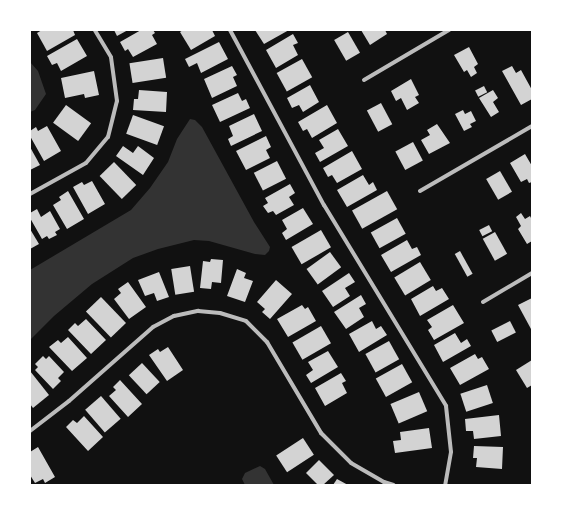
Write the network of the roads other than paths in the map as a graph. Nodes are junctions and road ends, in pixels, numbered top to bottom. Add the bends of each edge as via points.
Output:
1 (95, 30) edge
2 (230, 30) edge
3 (449, 30) edge
4 (364, 80) dead end
5 (532, 126) edge
6 (420, 191) dead end
7 (30, 194) edge
8 (532, 273) edge
9 (483, 302) dead end
10 (30, 430) edge
11 (394, 485) edge
12 (445, 485) edge

1 - 7 street via 110,57 117,101 108,138 86,163
2 - 12 street via 324,204 446,406 451,452
3 - 4 street
5 - 6 street
8 - 9 street
10 - 11 street via 69,401 152,327 174,316 198,311 220,313 246,321 267,342 321,433 351,463

